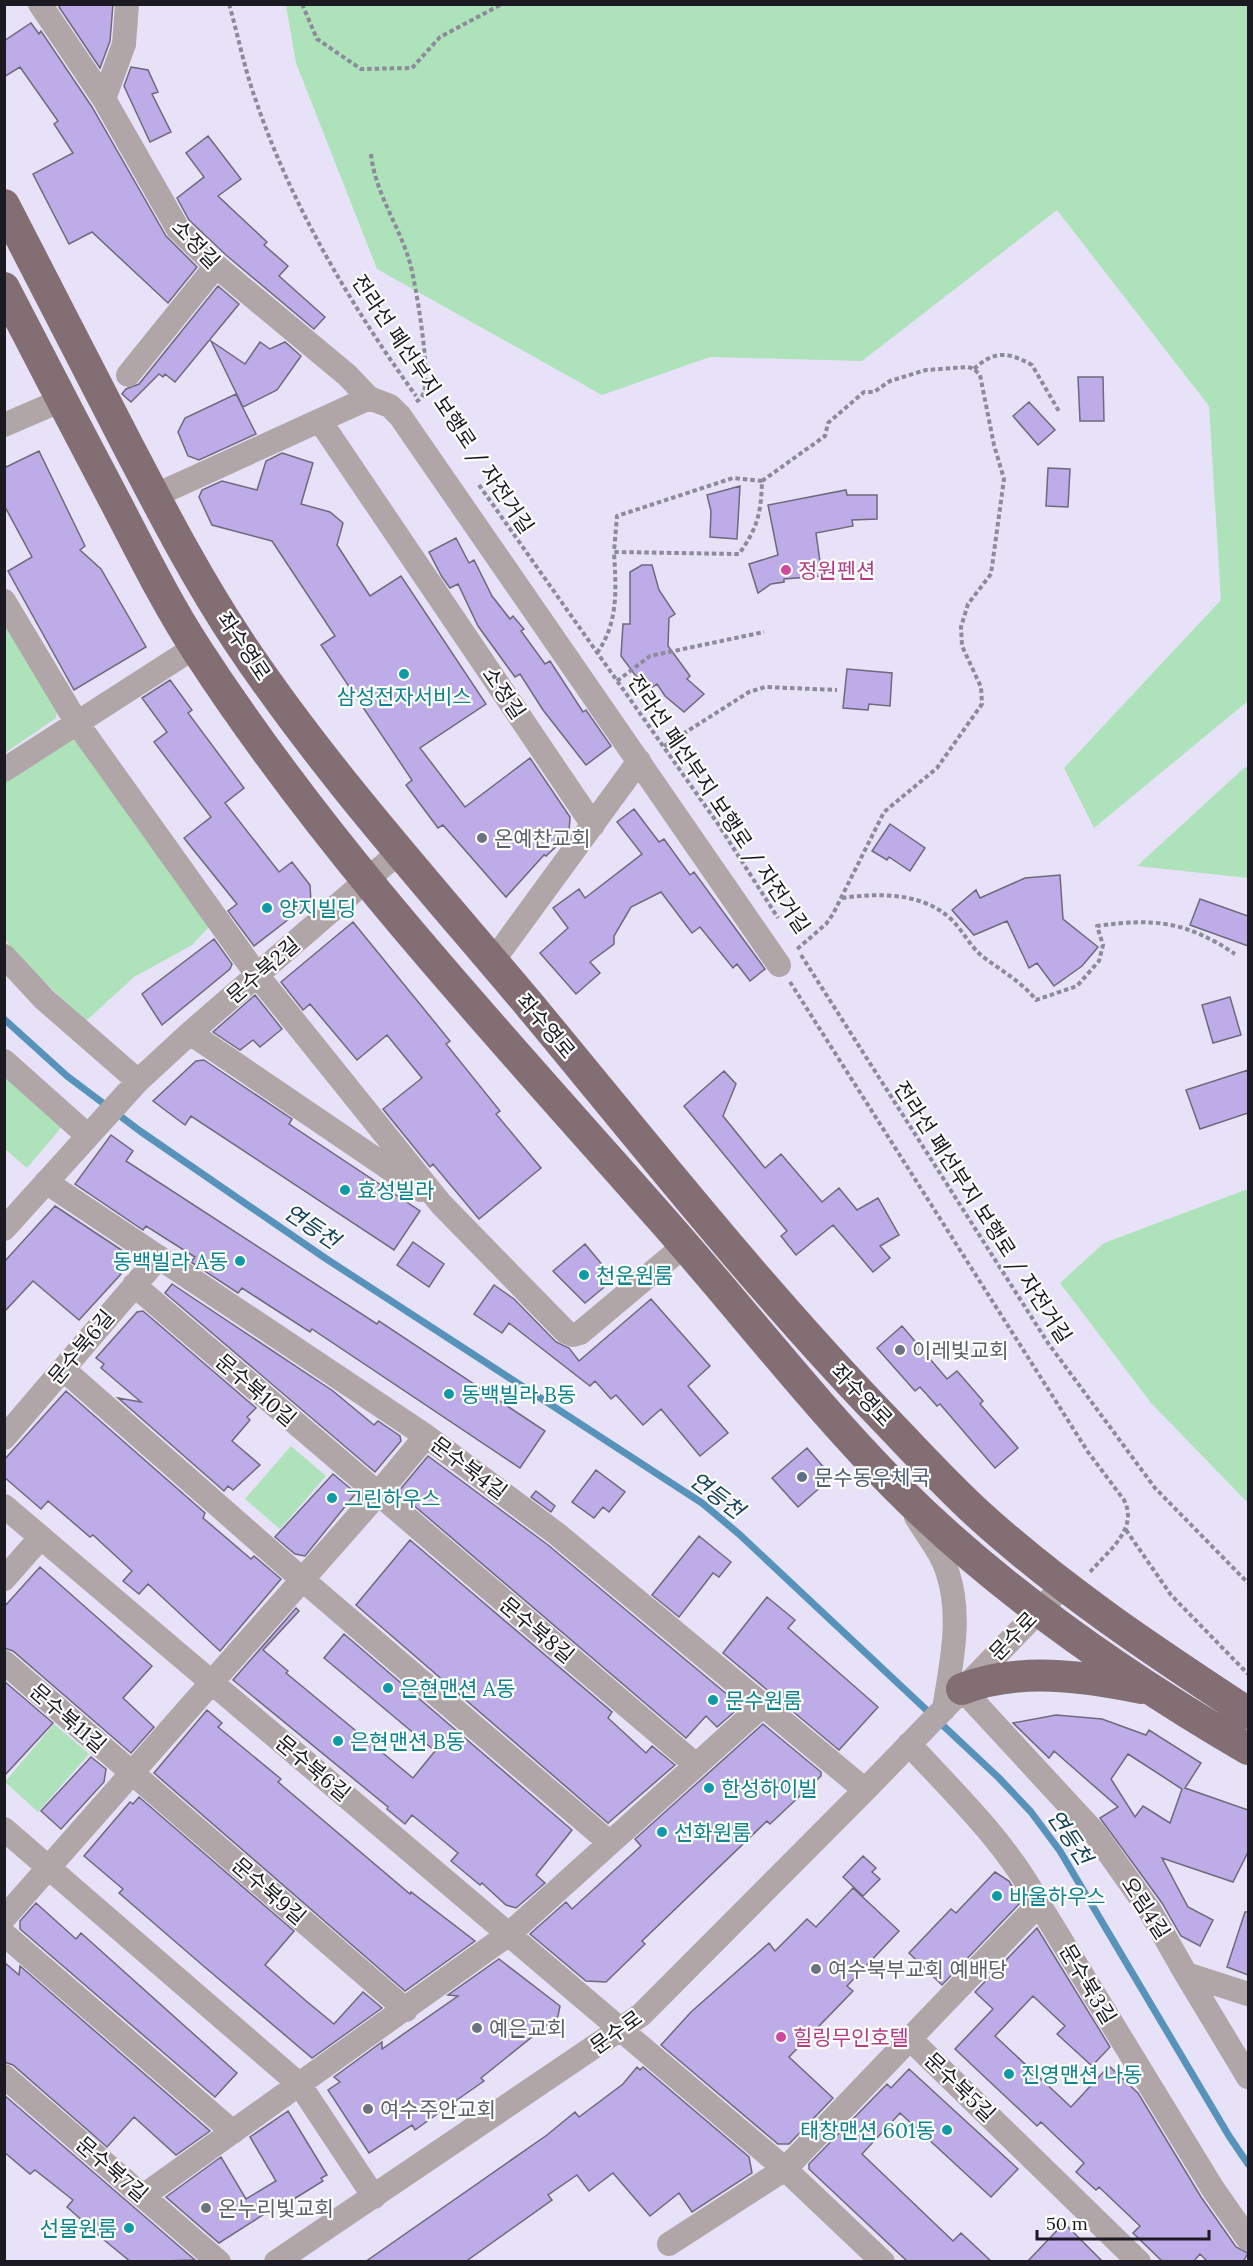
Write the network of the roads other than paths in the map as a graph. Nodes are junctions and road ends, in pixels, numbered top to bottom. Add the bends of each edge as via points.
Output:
1 (40, 4) edge
2 (127, 4) edge
3 (104, 99) junction
4 (4, 205) edge
5 (216, 266) junction
6 (4, 288) edge
7 (128, 375) dead end
8 (369, 398) junction
9 (62, 400) junction
10 (320, 421) junction
11 (4, 425) edge
12 (154, 496) junction
13 (4, 601) edge
14 (195, 647) junction
15 (77, 723) junction
16 (315, 750) junction
17 (639, 761) junction
18 (4, 770) edge
19 (283, 774) junction
20 (593, 825) junction
21 (398, 853) junction
22 (365, 881) junction
23 (4, 956) edge
24 (493, 961) junction
25 (779, 965) road end
26 (257, 975) junction
27 (190, 1033) junction
28 (4, 1060) edge
29 (133, 1085) junction
30 (87, 1135) junction
31 (46, 1182) junction
32 (441, 1204) junction
33 (4, 1229) edge
34 (685, 1245) junction
35 (159, 1257) junction
36 (134, 1285) junction
37 (63, 1369) junction
38 (426, 1436) junction
39 (4, 1438) edge
40 (897, 1487) junction
41 (378, 1495) junction
42 (4, 1506) edge
43 (41, 1537) junction
44 (4, 1579) edge
45 (303, 1580) junction
46 (1065, 1584) junction
47 (1039, 1610) junction
48 (1143, 1644) junction
49 (4, 1662) edge
50 (1125, 1672) junction
51 (213, 1683) junction
52 (1155, 1690) junction
53 (953, 1699) junction
54 (764, 1704) junction
55 (1248, 1713) edge
56 (909, 1744) junction
57 (1248, 1749) edge
58 (696, 1764) junction
59 (132, 1773) junction
60 (865, 1790) junction
61 (4, 1829) edge
62 (610, 1843) junction
63 (49, 1868) junction
64 (1039, 1904) junction
65 (4, 1918) edge
66 (4, 1934) edge
67 (508, 1934) junction
68 (1186, 1974) junction
69 (1248, 1994) edge
70 (406, 2010) junction
71 (622, 2030) junction
72 (910, 2038) junction
73 (4, 2076) edge
74 (1248, 2077) edge
75 (300, 2085) junction
76 (233, 2132) junction
77 (785, 2169) junction
78 (143, 2196) junction
79 (374, 2197) junction
80 (1248, 2239) edge
81 (669, 2244) dead end
82 (219, 2262) edge
83 (276, 2262) edge
84 (883, 2262) edge
85 (1139, 2262) edge

1 - 3 street, 소정길
2 - 3 street via 124,44
3 - 5 street, 소정길 via 178,230
4 - 12 main road, 좌수영로
5 - 7 street
5 - 8 street, 소정길 via 347,375
6 - 9 main road, 좌수영로
8 - 10 street
8 - 17 street, 소정길 via 384,402 400,416
9 - 11 street
9 - 14 main road, 좌수영로
10 - 12 street
10 - 20 street, 소정길
12 - 16 main road, 좌수영로 via 239,642
13 - 15 street
14 - 15 street
14 - 19 main road, 좌수영로
15 - 18 street
15 - 26 street
16 - 19 main road
16 - 21 main road, 좌수영로
17 - 20 street
17 - 25 street, 소정길
19 - 22 main road, 좌수영로
20 - 24 street
21 - 22 street, 문수북2길
21 - 24 main road, 좌수영로
22 - 26 street, 문수북2길
22 - 34 main road, 좌수영로
23 - 29 street
24 - 46 main road, 좌수영로 via 740,1261 824,1356 978,1514
26 - 27 street, 문수북2길
26 - 32 street
27 - 29 street, 문수북2길
27 - 32 street
28 - 30 street
29 - 30 street, 문수북2길
30 - 31 street
31 - 33 street
31 - 35 street, 문수북4길
32 - 34 street via 573,1335
34 - 40 main road, 좌수영로 via 777,1358
35 - 36 street, 문수북6길
35 - 38 street, 문수북4길
36 - 37 street, 문수북6길
36 - 41 street, 문수북10길
37 - 39 street, 문수북6길
37 - 45 street
38 - 41 street
38 - 54 street, 문수북4길 via 557,1534
40 - 47 main road, 좌수영로 via 970,1556
40 - 53 street via 940,1555 953,1591
41 - 45 street
41 - 58 street, 문수북8길
42 - 43 street, 문수북6길
43 - 44 street
43 - 51 street, 문수북6길
45 - 51 street
45 - 62 street
46 - 47 street, 문수로
46 - 48 main road, 좌수영로
47 - 50 main road, 좌수영로
47 - 53 street, 문수로
48 - 50 main road
48 - 55 main road, 좌수영로
49 - 59 street, 문수북11길
50 - 52 main road, 좌수영로
51 - 59 street
51 - 67 street, 문수북6길
52 - 53 main road via 1094,1680 1024,1676 995,1678
52 - 57 main road, 좌수영로
53 - 56 street, 문수로
53 - 68 street, 오림4길 via 1094,1832 1150,1911
54 - 58 street
54 - 60 street, 문수북4길
56 - 60 street, 문수로
56 - 64 street, 문수북3길 via 1009,1854
58 - 62 street
59 - 63 street
59 - 70 street, 문수북9길
60 - 71 street, 문수로 via 641,2016
61 - 63 street
62 - 67 street
63 - 65 street
63 - 75 street
64 - 72 street
64 - 80 street, 문수북3길 via 1213,2189
66 - 76 street
67 - 70 street
67 - 71 street, 문수북6길
68 - 69 street
68 - 74 street, 오림4길
70 - 75 street
71 - 77 street
71 - 79 street, 문수로
72 - 77 street, 문수북5길
72 - 85 street, 문수북5길
73 - 78 street, 문수북7길
75 - 76 street
75 - 79 street
76 - 78 street
77 - 81 street, 문수북5길
77 - 84 street
78 - 82 street, 문수북7길
79 - 83 street, 문수로

